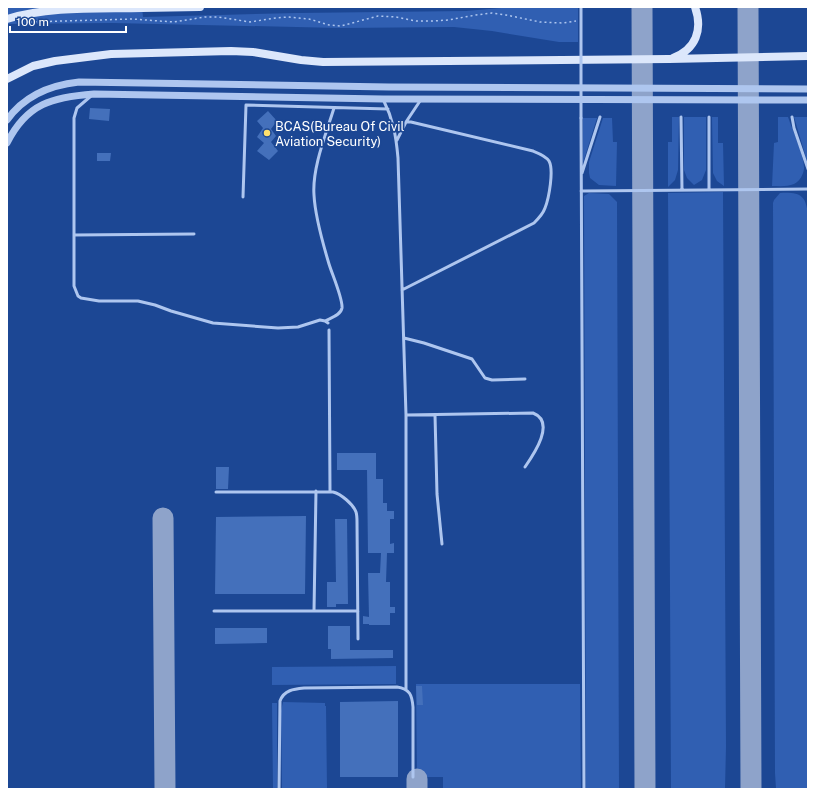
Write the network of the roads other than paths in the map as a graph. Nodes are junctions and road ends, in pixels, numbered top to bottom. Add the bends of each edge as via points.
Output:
1 (200, 7) edge
2 (581, 7) edge
3 (695, 7) edge
4 (7, 19) edge
5 (808, 56) edge
6 (669, 59) junction
7 (7, 79) edge
8 (808, 90) edge
9 (94, 94) junction
10 (383, 99) junction
11 (421, 99) junction
12 (808, 100) edge
13 (334, 108) junction
14 (388, 109) junction
15 (600, 117) dead end
16 (681, 117) dead end
17 (709, 117) dead end
18 (792, 117) dead end
19 (7, 120) edge
20 (406, 122) junction
21 (397, 140) junction
22 (7, 143) edge
23 (808, 169) edge
24 (581, 177) junction
25 (808, 189) edge
26 (682, 190) junction
27 (709, 190) junction
28 (581, 191) junction
29 (243, 197) dead end
30 (194, 234) dead end
31 (74, 235) junction
32 (402, 290) junction
33 (330, 330) dead end
34 (404, 338) junction
35 (525, 379) dead end
36 (435, 414) junction
37 (406, 415) junction
38 (525, 467) dead end
39 (316, 491) junction
40 (330, 491) junction
41 (216, 492) dead end
42 (442, 544) dead end
43 (214, 611) dead end
44 (314, 611) junction
45 (358, 611) junction
46 (358, 638) dead end
47 (406, 690) junction
48 (413, 777) dead end
49 (279, 789) edge
50 (584, 789) edge

1 - 4 main road, bridge via 56,10
2 - 24 lane, bridge
3 - 6 main road via 699,27 697,37 689,49
5 - 6 main road
6 - 7 main road via 323,62 253,52 145,52 55,61 32,66
8 - 19 street via 79,82 43,91 20,106
9 - 10 street
9 - 22 street via 46,102 24,119
9 - 31 lane via 77,108 74,118
10 - 11 street
10 - 14 lane
11 - 12 street
11 - 20 lane
13 - 14 lane
13 - 29 lane via 246,105
13 - 31 lane via 319,155 314,189 320,229 342,309 327,322 320,320 298,327 252,327 213,323 138,301 99,301 81,298 74,286
14 - 21 lane
15 - 24 lane
16 - 26 lane
17 - 27 lane
18 - 23 lane
20 - 21 lane
20 - 32 lane via 533,150 549,161 551,176 546,208 534,223
21 - 32 lane
24 - 28 lane
25 - 27 lane
26 - 27 lane
26 - 28 lane
28 - 50 lane
30 - 31 lane
32 - 34 lane
33 - 40 lane
34 - 35 lane via 472,359 485,378
34 - 37 lane
36 - 37 lane
36 - 38 lane via 539,415 543,427 539,446
36 - 42 lane via 437,494
37 - 47 lane
39 - 40 lane
39 - 41 lane
39 - 44 lane
40 - 45 lane via 340,495 353,507 357,516
43 - 44 lane
44 - 45 lane
45 - 46 lane
47 - 48 lane via 412,696 413,707
47 - 49 lane via 397,687 304,688 284,693 279,705

